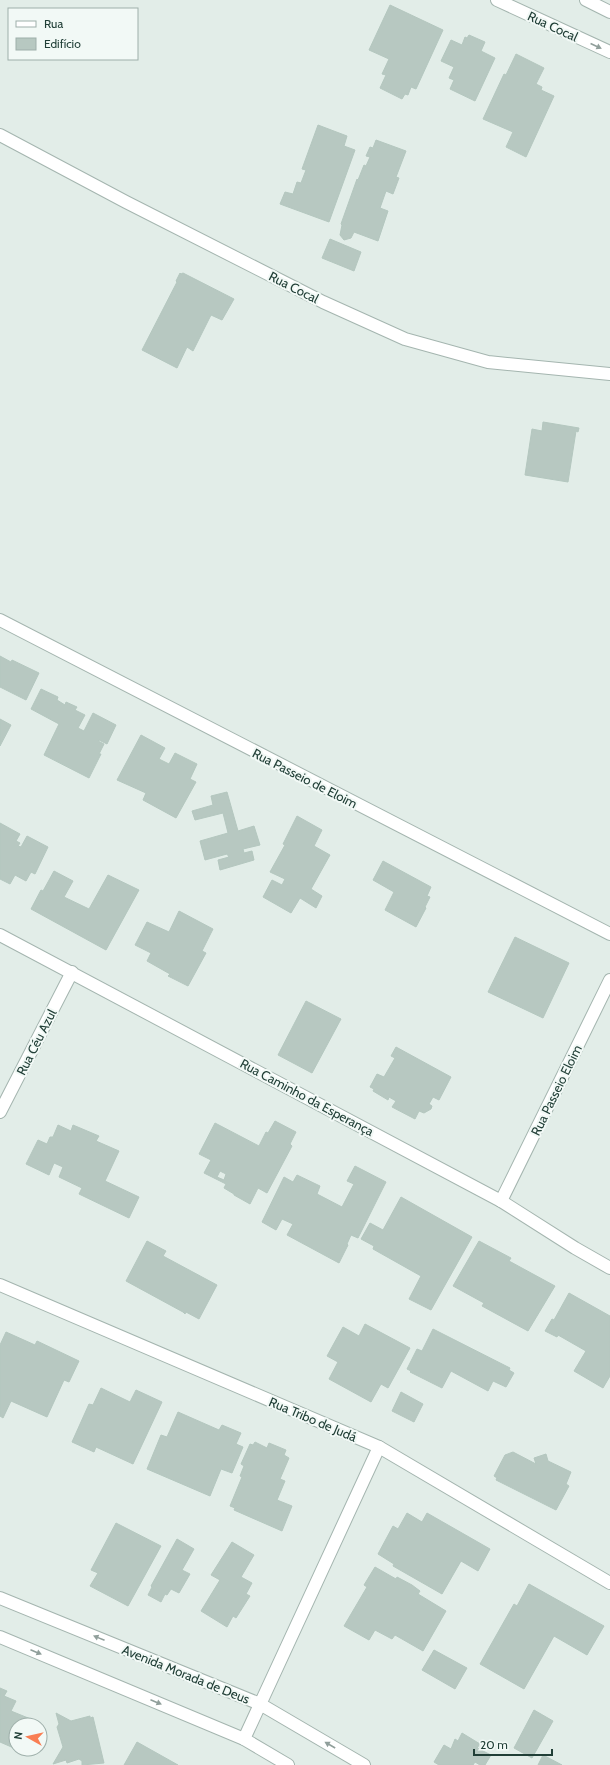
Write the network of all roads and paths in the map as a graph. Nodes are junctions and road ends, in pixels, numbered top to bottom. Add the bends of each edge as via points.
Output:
1 (497, 0) edge
2 (586, 0) edge
3 (608, 7) edge
4 (610, 52) edge
5 (0, 135) edge
6 (610, 374) edge
7 (0, 620) edge
8 (610, 934) edge
9 (0, 935) edge
10 (72, 972) junction
11 (610, 980) edge
12 (0, 1112) edge
13 (502, 1201) junction
14 (610, 1268) edge
15 (0, 1285) edge
16 (379, 1447) junction
17 (610, 1583) edge
18 (0, 1598) edge
19 (0, 1637) edge
20 (260, 1704) junction
21 (244, 1739) junction
22 (288, 1765) edge
23 (364, 1765) edge

1 -> 4 street, Rua Cocal
2 - 3 street
5 - 6 street, Rua Cocal via 323,302 405,339 488,362
7 - 8 street, Rua Passeio de Eloim
9 - 10 street, Rua Caminho da Esperança
10 - 12 street, Rua Céu Azul
10 - 13 street, Rua Caminho da Esperança
11 - 13 street, Rua Passeio Eloim
13 - 14 street, Rua Caminho da Esperança
15 - 16 street, Rua Tribo de Judá
16 - 17 street, Rua Tribo de Judá
16 - 20 street
20 -> 18 street, Avenida Morada de Deus
19 -> 21 street
20 - 21 street
23 -> 20 street, Avenida Morada de Deus
21 - 22 street

